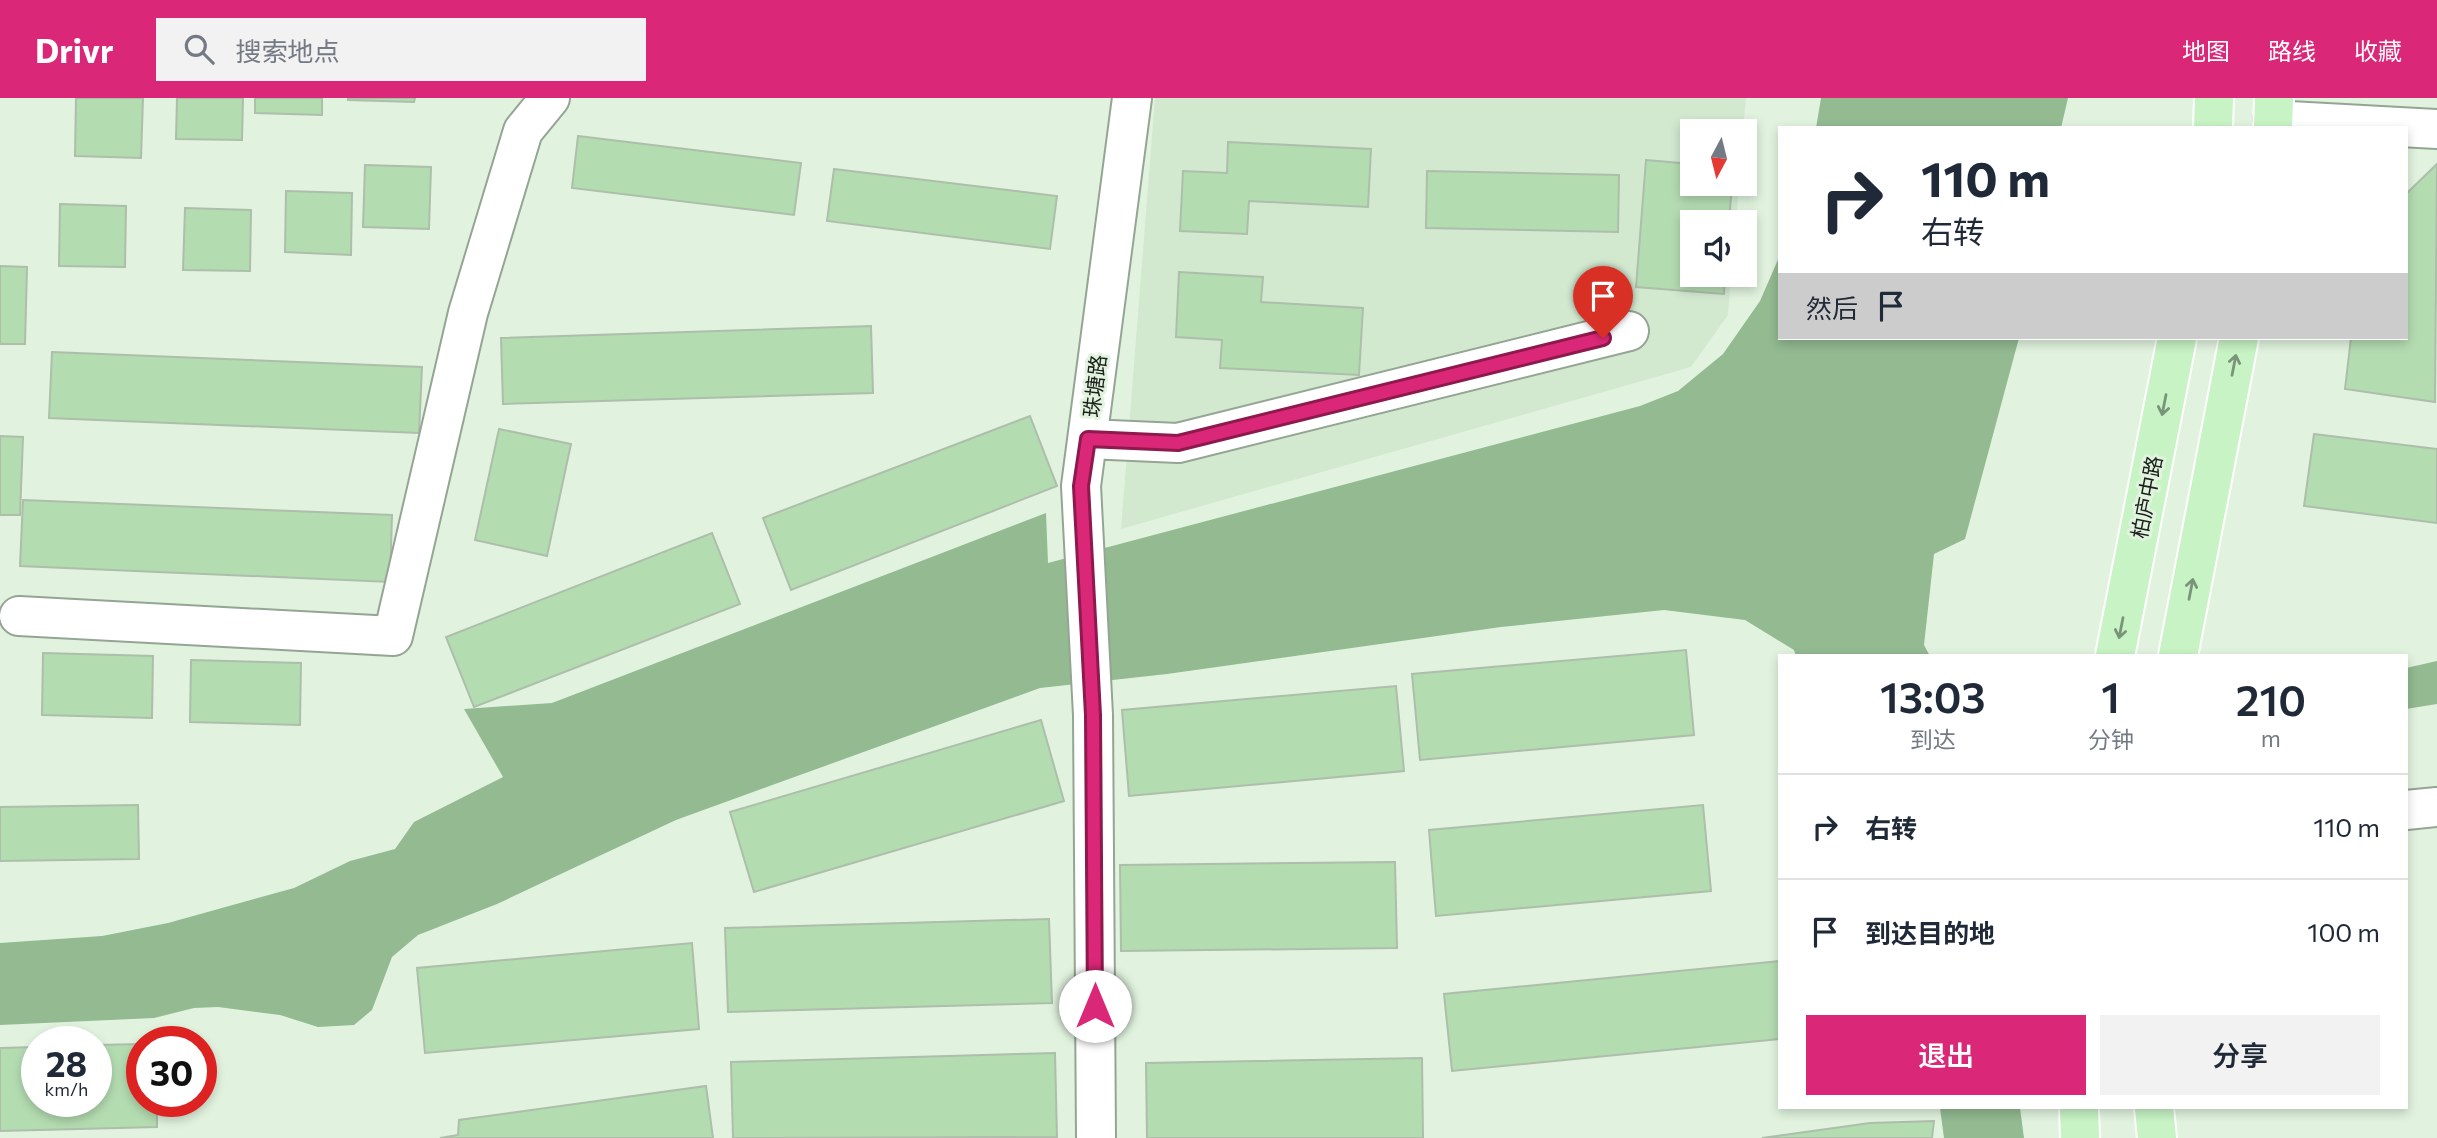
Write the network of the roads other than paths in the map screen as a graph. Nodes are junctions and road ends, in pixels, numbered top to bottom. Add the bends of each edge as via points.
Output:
1 (550, 98) edge
2 (1132, 98) edge
3 (2214, 98) edge
4 (2273, 115) edge
5 (2213, 126) edge
6 (2402, 126) edge
7 (2408, 127) edge
8 (2437, 129) edge
9 (1629, 331) dead end
10 (2177, 340) edge
11 (2239, 340) edge
12 (1088, 439) junction
13 (19, 616) dead end
14 (2115, 654) edge
15 (2178, 654) edge
16 (2437, 807) edge
17 (2408, 810) edge
18 (2079, 1109) edge
19 (2154, 1109) edge
20 (1096, 1138) edge
21 (2080, 1138) edge
22 (2157, 1138) edge

1 - 13 street via 523,131 468,313 393,636
2 - 12 street, 珠塘路
3 - 5 main road
4 - 6 street
7 - 8 street
9 - 12 street via 1178,443
10 -> 14 main road, 柏庐中路
15 -> 11 main road
12 - 20 street, 珠塘路 via 1081,486 1093,715
16 - 17 street
18 - 21 main road
19 - 22 main road

